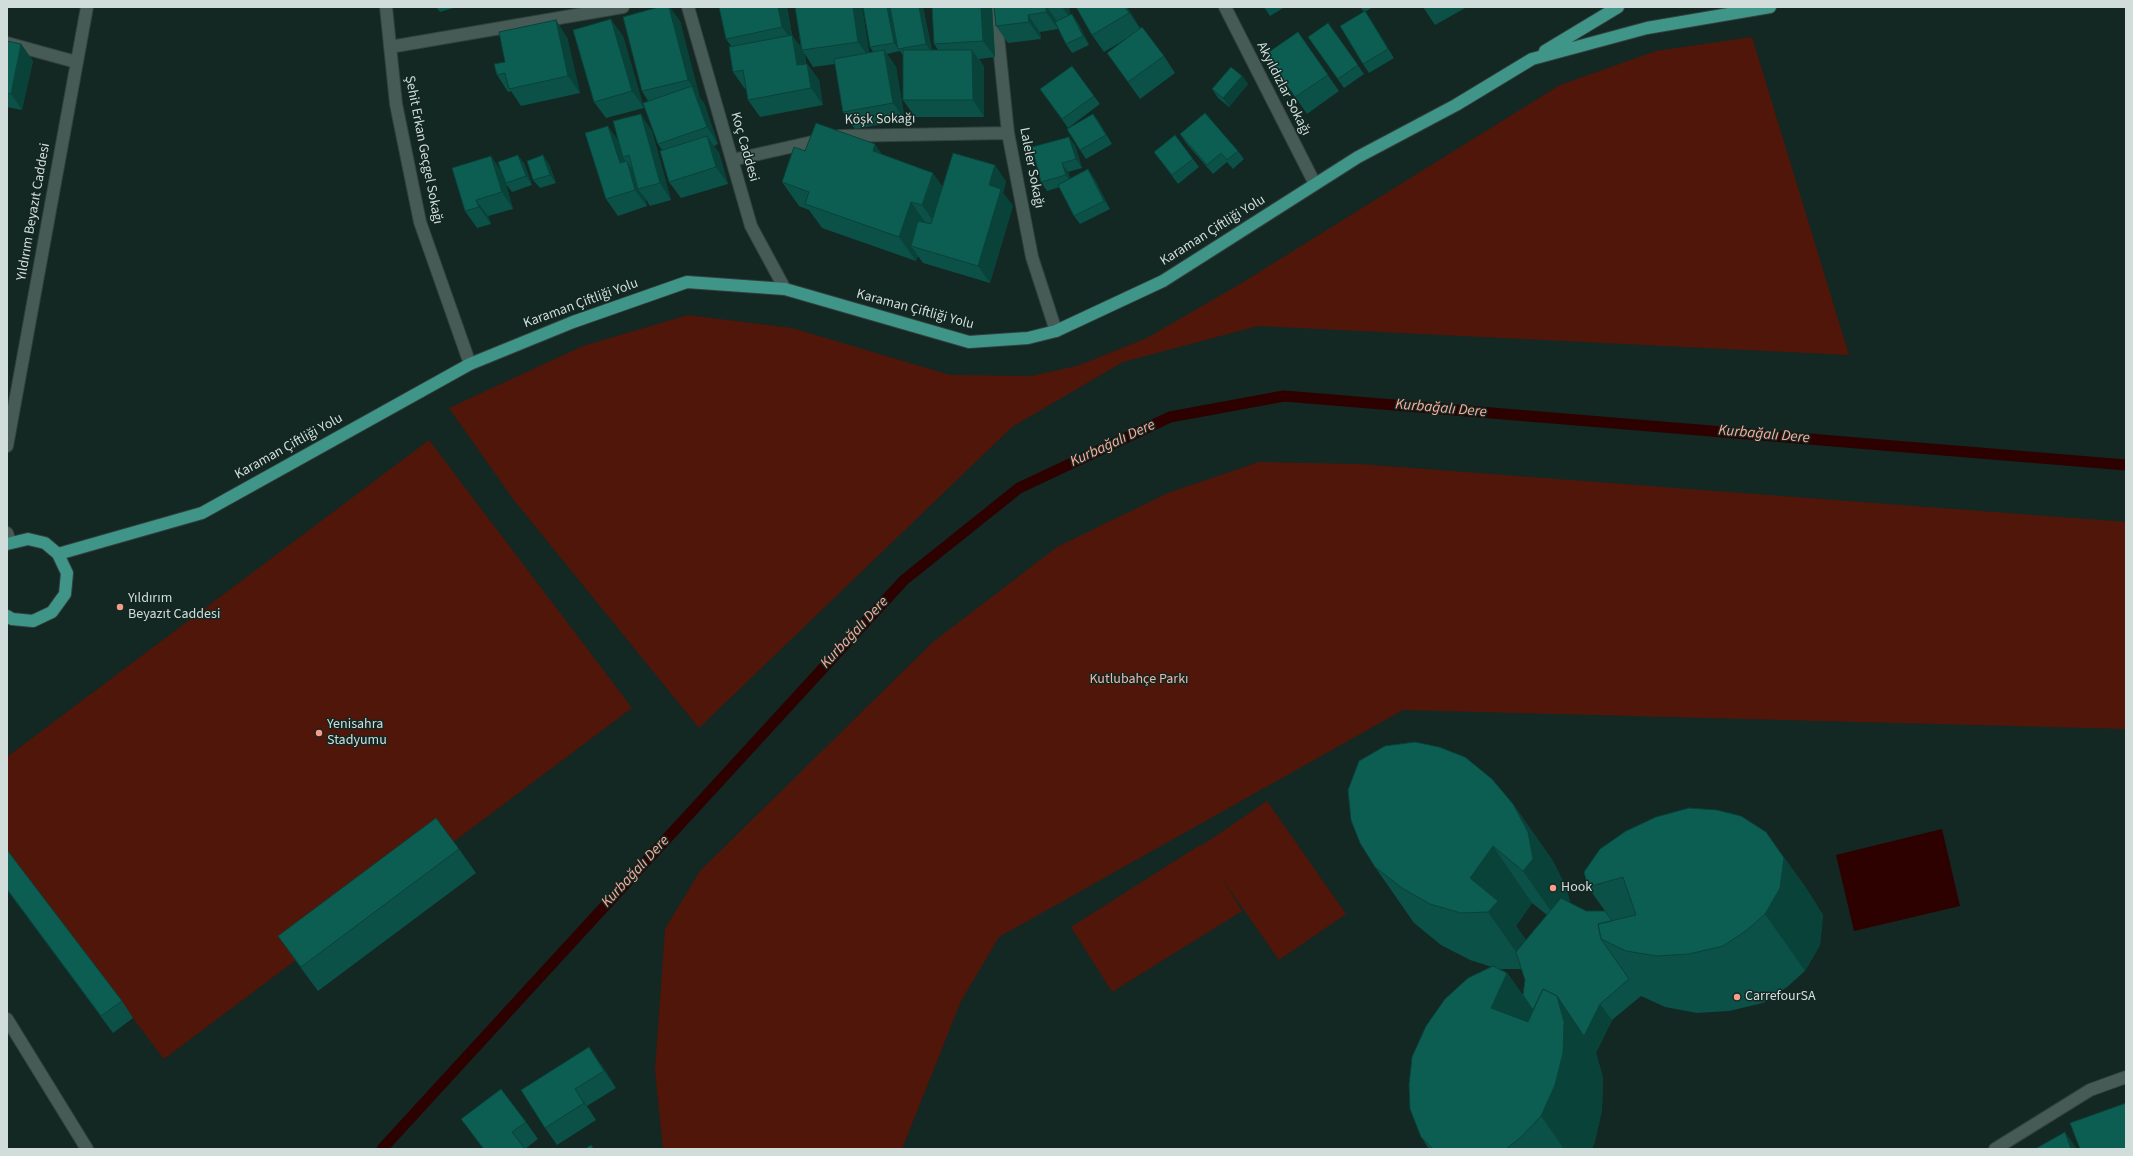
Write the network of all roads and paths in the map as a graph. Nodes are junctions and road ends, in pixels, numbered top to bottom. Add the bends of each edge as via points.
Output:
1 (87, 7) edge
2 (386, 7) edge
3 (623, 7) edge
4 (688, 7) edge
5 (995, 7) edge
6 (1225, 7) edge
7 (1618, 7) edge
8 (1770, 7) edge
9 (7, 43) edge
10 (390, 47) junction
11 (1532, 59) junction
12 (76, 62) junction
13 (1008, 133) junction
14 (732, 160) junction
15 (1315, 184) junction
16 (785, 289) junction
17 (1056, 331) junction
18 (470, 364) junction
19 (7, 446) edge
20 (8, 540) edge
21 (58, 554) junction
22 (7, 616) edge
23 (7, 1019) edge
24 (2126, 1077) edge
25 (87, 1149) edge
26 (1995, 1149) edge

1 - 12 street, Yıldırım Beyazıt Caddesi
2 - 10 street, Şehit Erkan Geçgel Sokağı
3 - 10 street
4 - 14 street, Koç Caddesi
5 - 13 street, Laleler Sokağı
6 - 15 street, Akyıldızlar Sokağı
7 - 11 main road
8 - 11 main road, Karaman Çiftliği Yolu via 1647,28
9 - 12 street
10 - 18 street, Şehit Erkan Geçgel Sokağı via 396,104 420,222
11 - 15 main road, Karaman Çiftliği Yolu
12 - 19 street, Yıldırım Beyazıt Caddesi
13 - 14 street, Köşk Sokağı via 839,136
13 - 17 street, Laleler Sokağı via 1032,258
14 - 16 street, Koç Caddesi via 751,226
15 - 17 main road, Karaman Çiftliği Yolu via 1163,281
16 - 17 main road, Karaman Çiftliği Yolu via 969,342 1028,338
16 - 18 main road, Karaman Çiftliği Yolu via 687,282 573,322
18 - 21 main road, Karaman Çiftliği Yolu via 202,513
20 - 21 main road via 28,539 44,543
21 - 22 main road via 67,573 65,594 52,612 33,621 12,619
23 - 25 street
24 - 26 street via 2090,1090

